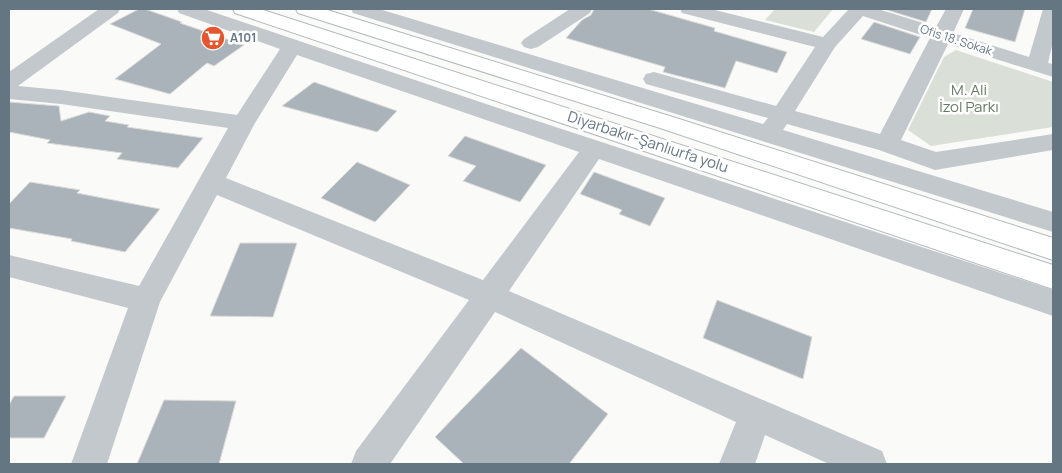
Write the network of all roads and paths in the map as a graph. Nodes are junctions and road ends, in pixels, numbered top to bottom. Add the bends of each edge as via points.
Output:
1 (111, 9) edge
2 (186, 9) edge
3 (242, 9) edge
4 (306, 9) edge
5 (360, 9) edge
6 (417, 9) edge
7 (583, 9) edge
8 (690, 9) edge
9 (760, 9) edge
10 (859, 9) edge
11 (955, 9) edge
12 (1052, 9) edge
13 (746, 23) junction
14 (942, 35) junction
15 (531, 43) junction
16 (827, 44) junction
17 (292, 46) junction
18 (1045, 68) edge
19 (9, 84) edge
20 (243, 123) junction
21 (775, 125) junction
22 (1053, 142) edge
23 (887, 144) junction
24 (594, 150) junction
25 (211, 182) junction
26 (1053, 222) edge
27 (1053, 249) edge
28 (9, 266) edge
29 (1053, 278) edge
30 (490, 296) junction
31 (146, 300) junction
32 (1053, 303) edge
33 (756, 414) junction
34 (89, 464) edge
35 (369, 464) edge
36 (737, 464) edge
37 (869, 464) edge

1 - 19 street
2 - 17 street
3 - 29 highway, Diyarbakır-Şanlıurfa yolu
4 - 27 highway, Diyarbakır-Şanlıurfa yolu
5 - 21 street
6 - 15 street
7 - 15 street
8 - 13 street
9 - 13 street
10 - 14 street, Ofis 18. Sokak
10 - 16 street
11 - 14 street
12 - 18 street
13 - 16 street
14 - 18 street, Ofis 18. Sokak
14 - 23 street
15 - 21 street
16 - 21 street
17 - 20 street
17 - 24 street
19 - 20 street via 62,97
20 - 25 street
21 - 23 street
21 - 26 street
22 - 23 street via 935,161
24 - 30 street
24 - 32 street via 780,209
25 - 30 street
25 - 31 street
28 - 31 street
30 - 33 street
30 - 35 street
31 - 34 street
33 - 36 street
33 - 37 street

